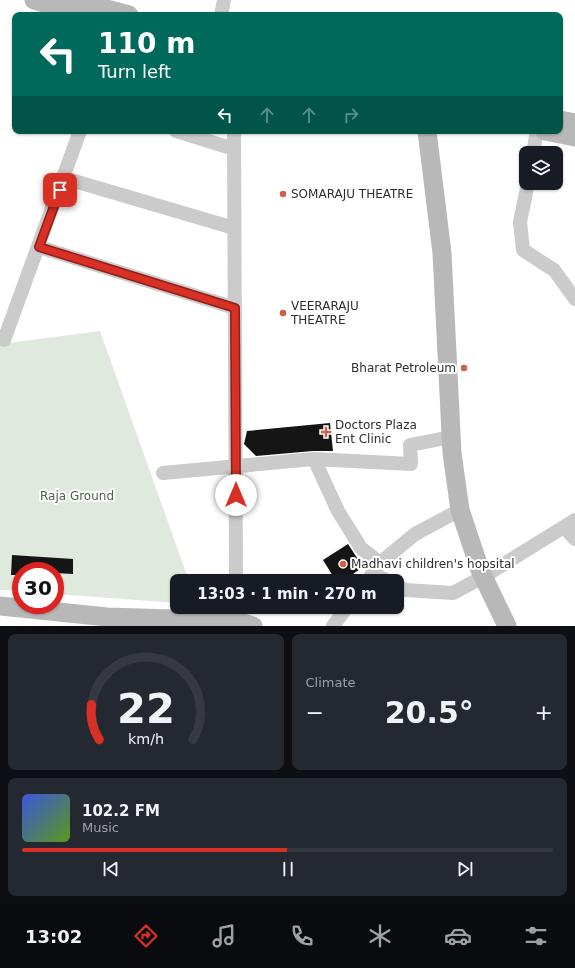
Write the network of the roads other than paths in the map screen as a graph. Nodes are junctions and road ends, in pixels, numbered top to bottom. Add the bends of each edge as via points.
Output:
1 (34, 0) edge
2 (74, 0) edge
3 (224, 0) edge
4 (73, 12) edge
5 (116, 12) edge
6 (222, 12) edge
7 (563, 121) edge
8 (575, 123) edge
9 (79, 134) edge
10 (186, 134) edge
11 (234, 134) edge
12 (427, 134) edge
13 (536, 134) edge
14 (558, 134) edge
15 (575, 138) edge
16 (534, 146) edge
17 (234, 149) junction
18 (64, 178) junction
19 (527, 190) edge
20 (234, 228) junction
21 (39, 247) junction
22 (575, 299) edge
23 (235, 308) junction
24 (4, 340) dead end
25 (451, 436) junction
26 (314, 459) junction
27 (236, 466) junction
28 (163, 473) dead end
29 (460, 510) junction
30 (570, 523) edge
31 (575, 539) edge
32 (373, 573) edge
33 (236, 574) edge
34 (483, 577) junction
35 (404, 590) edge
36 (0, 606) edge
37 (342, 614) edge
38 (241, 620) edge
39 (122, 622) edge
40 (333, 626) edge
41 (507, 626) edge

1 - 4 street
2 - 5 street
3 - 6 street
7 - 8 street
9 - 18 street
10 - 17 street
11 - 17 street
12 - 25 street via 442,253
13 - 16 street
14 - 15 street
17 - 20 street
18 - 20 street
18 - 21 street
19 - 22 street via 520,222 523,250 554,270
20 - 23 street
21 - 23 street
21 - 24 street
23 - 27 street
25 - 26 street via 410,445 411,464
25 - 29 street
26 - 27 street
26 - 32 street via 338,511
27 - 28 street
27 - 33 street
29 - 32 street via 415,534
29 - 34 street
30 - 31 street
30 - 34 street
34 - 35 street via 452,593
34 - 41 street
36 - 39 street
37 - 40 street
38 - 39 street

